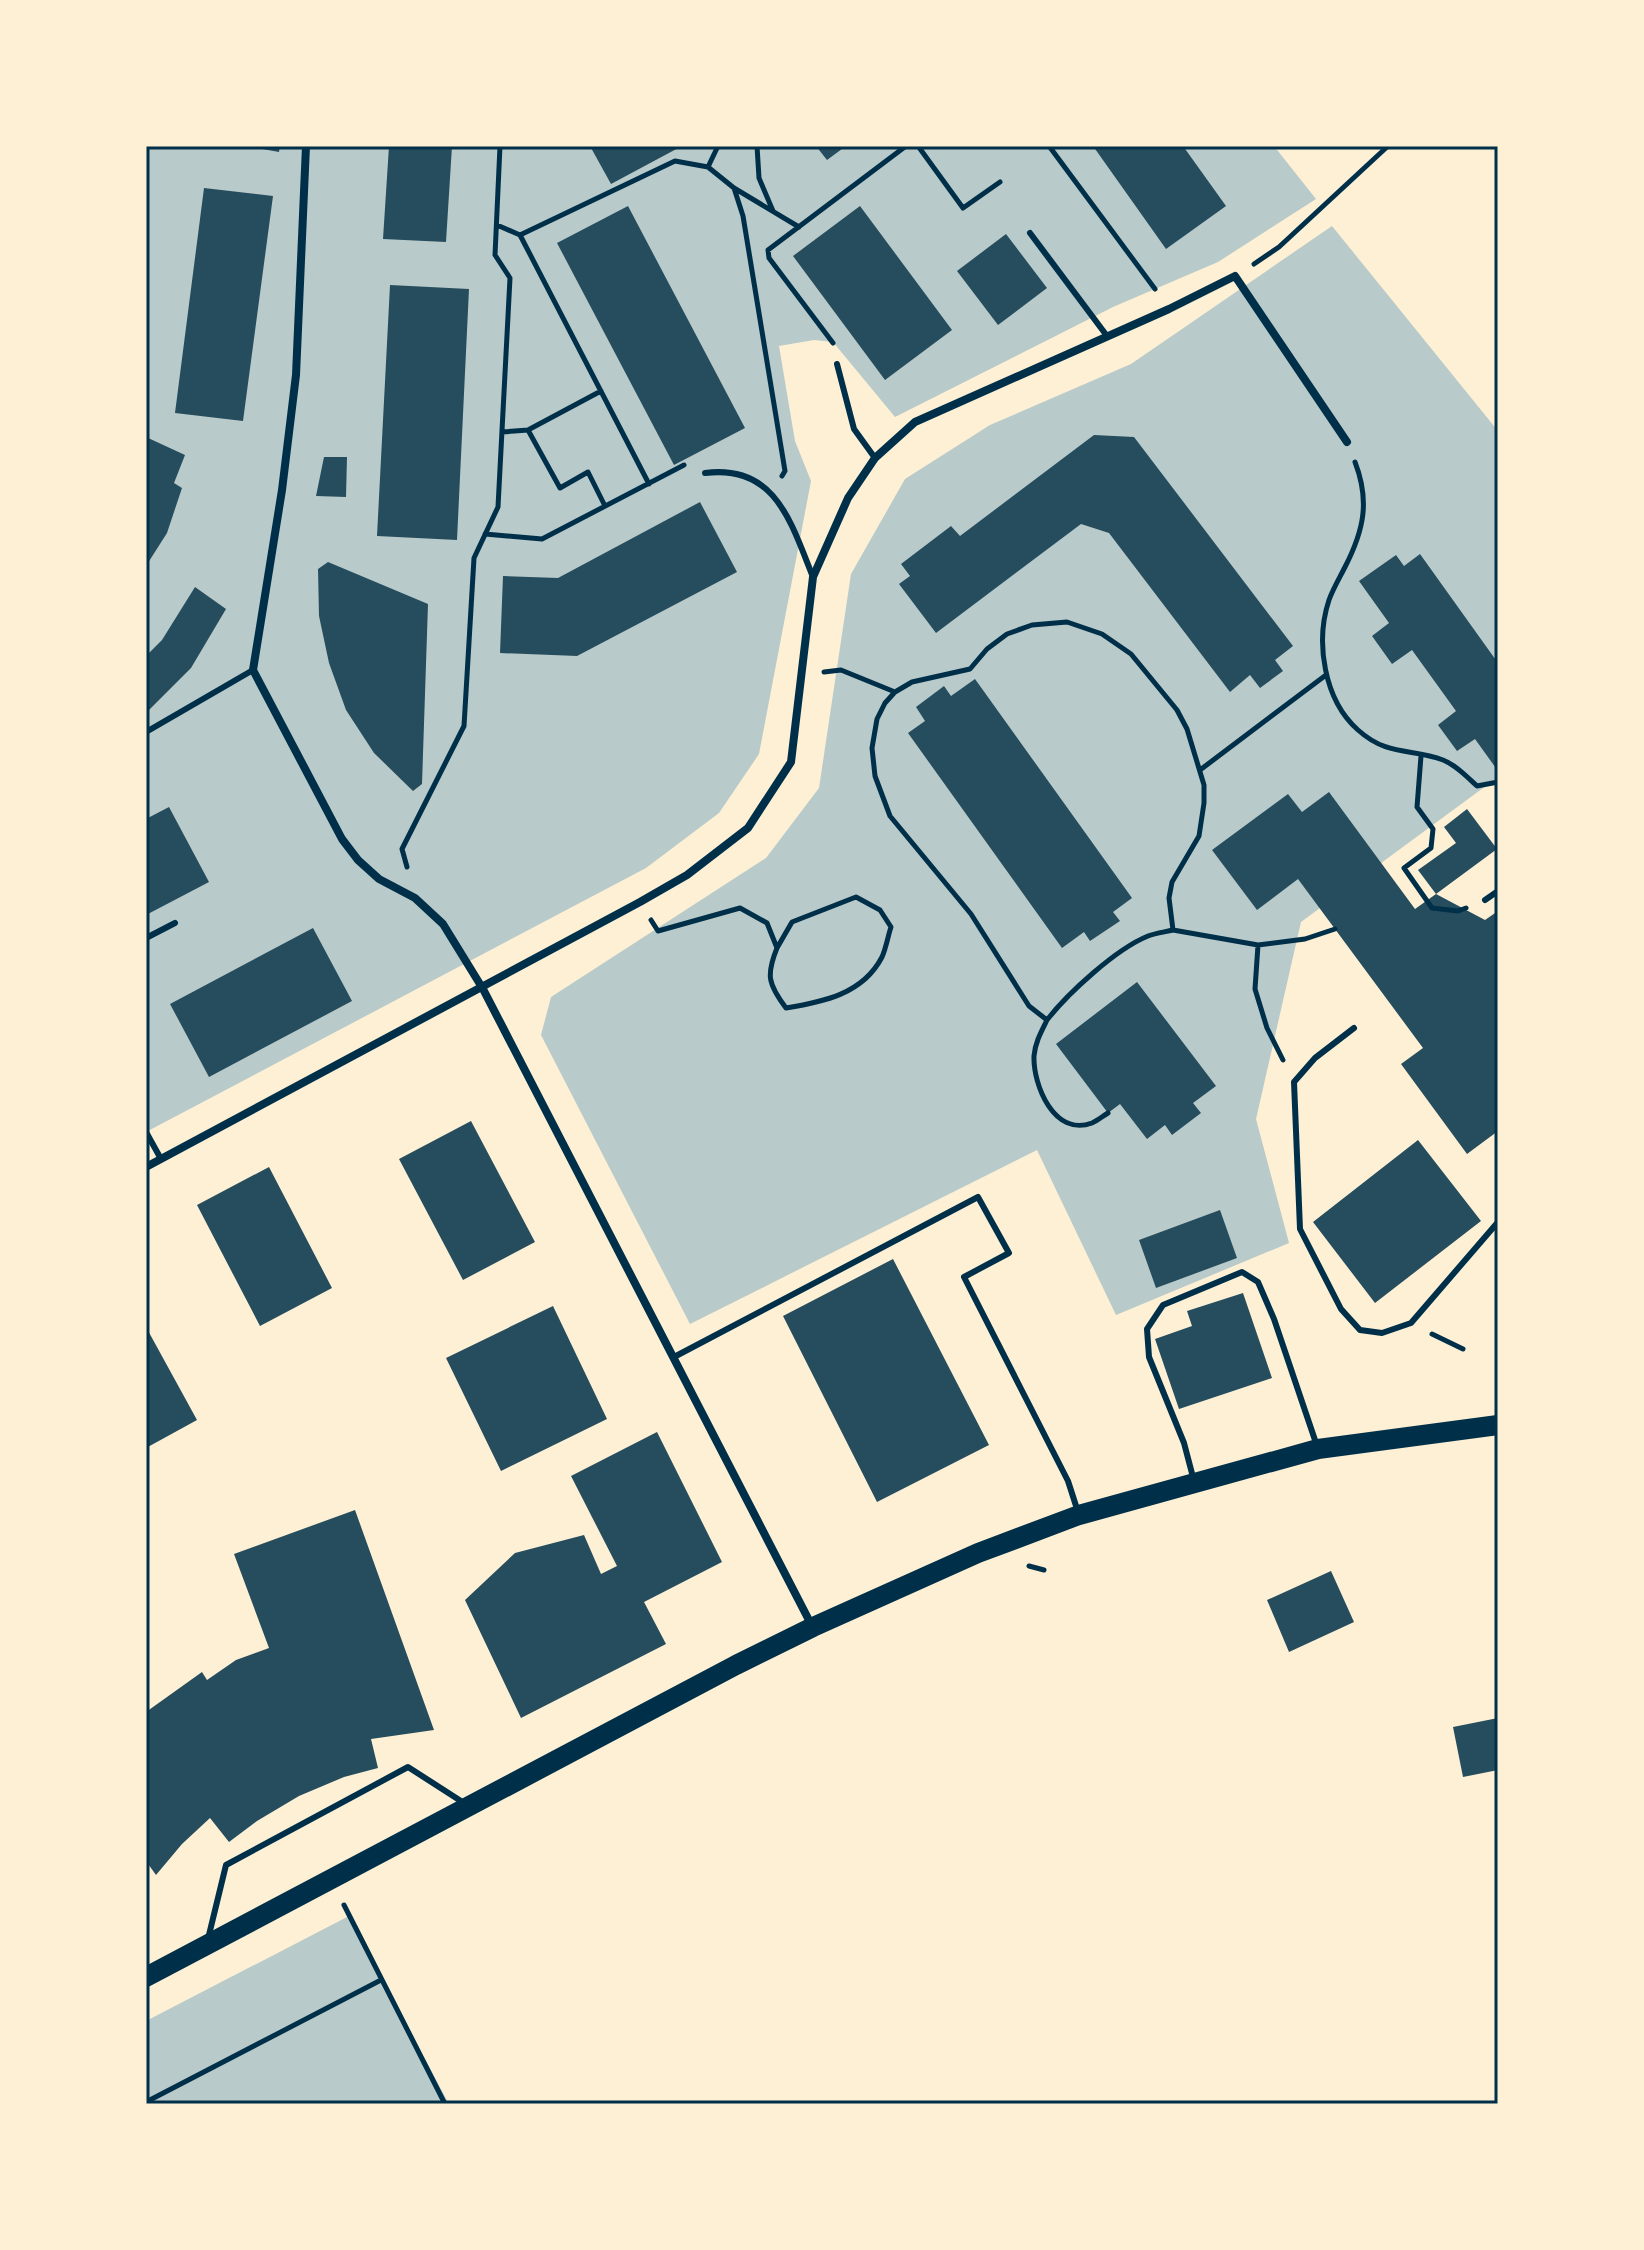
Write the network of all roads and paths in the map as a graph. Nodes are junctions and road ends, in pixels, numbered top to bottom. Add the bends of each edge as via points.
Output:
1 (306, 146) edge
2 (500, 146) edge
3 (718, 146) edge
4 (757, 146) edge
5 (906, 146) edge
6 (918, 146) edge
7 (1049, 146) edge
8 (1388, 146) edge
9 (708, 167) junction
10 (1000, 182) dead end
11 (734, 188) junction
12 (773, 212) junction
13 (497, 225) junction
14 (799, 227) junction
15 (1030, 233) dead end
16 (520, 235) junction
17 (1235, 276) junction
18 (1169, 309) junction
19 (1107, 336) junction
20 (837, 364) joint
21 (601, 391) junction
22 (528, 430) junction
23 (502, 432) junction
24 (1347, 442) joint
25 (875, 458) junction
26 (695, 461) dead end
27 (770, 472) dead end
28 (705, 473) dead end
29 (649, 484) junction
30 (605, 506) junction
31 (485, 534) junction
32 (813, 577) junction
33 (253, 670) junction
34 (1326, 675) junction
35 (801, 676) junction
36 (895, 692) junction
37 (146, 732) edge
38 (1421, 756) junction
39 (1200, 770) junction
40 (1498, 782) edge
41 (1498, 891) edge
42 (415, 898) junction
43 (1485, 900) joint
44 (640, 902) junction
45 (175, 923) dead end
46 (1335, 929) dead end
47 (1173, 930) junction
48 (146, 938) edge
49 (1258, 945) junction
50 (777, 948) junction
51 (483, 989) junction
52 (1047, 1020) junction
53 (1354, 1028) dead end
54 (1294, 1082) junction
55 (1108, 1113) dead end
56 (146, 1132) edge
57 (161, 1159) junction
58 (146, 1167) edge
59 (1498, 1222) edge
60 (1411, 1323) junction
61 (1463, 1349) dead end
62 (674, 1357) junction
63 (1498, 1425) edge
64 (1318, 1449) junction
65 (1195, 1482) junction
66 (1079, 1515) junction
67 (813, 1627) junction
68 (470, 1807) junction
69 (349, 1916) dead end
70 (206, 1946) junction
71 (146, 1977) edge
72 (381, 1980) junction
73 (146, 2102) edge
74 (445, 2104) edge

1 - 33 street via 296,375
2 - 13 path
3 - 9 path
4 - 12 path via 759,178
5 - 14 path
6 - 10 path via 963,208
7 - 18 path
8 - 17 path via 1279,247
9 - 11 path
9 - 16 path via 675,161
11 - 12 path
11 - 27 path via 785,471 779,480
12 - 14 path
13 - 16 path
13 - 23 path via 495,255 510,278
14 - 20 path via 768,250 769,258 833,341
15 - 19 lane
16 - 21 path
17 - 18 street
17 - 24 street
18 - 19 street
19 - 25 street via 915,422
20 - 25 lane via 854,429
21 - 22 path
21 - 29 path
22 - 23 path
22 - 30 path via 560,488 588,472
23 - 31 path via 498,507
24 - 34 path via 1363,484 1364,506 1356,546 1329,599 1323,633
25 - 32 street via 848,498
26 - 29 path
28 - 32 lane via 745,475 772,494 790,521
29 - 30 path
30 - 31 path via 542,539
31 - 42 path via 474,558 464,726 402,849
32 - 35 street
33 - 37 lane
33 - 42 street via 342,839 379,879
34 - 38 path via 1337,703 1359,731 1392,751
34 - 39 path
35 - 36 path via 841,670
35 - 44 street via 791,762 748,828 687,875
36 - 39 path via 912,682 970,669 1007,634 1067,622 1102,634 1131,654 1177,710
36 - 52 path via 877,719 872,748 882,798 900,831 971,914 1029,1006
38 - 40 path via 1447,762 1477,786
38 - 43 path via 1417,807 1433,829 1431,848 1404,868 1432,908 1458,911
39 - 47 path via 1204,803 1199,836 1172,882
41 - 43 lane
42 - 51 street via 443,924
44 - 50 path via 658,931 740,908 767,923
44 - 51 street
45 - 48 lane
46 - 49 path
47 - 49 path
47 - 52 path via 1148,936 1117,955
49 - 54 path via 1255,989 1267,1028
50 - 50 path via 769,969 773,991 786,1008 820,1003 859,986 882,958 891,927 880,910 856,897 792,922
51 - 57 street
51 - 62 street
52 - 55 path via 1034,1056 1050,1108 1060,1120 1077,1125
53 - 54 lane
54 - 60 lane via 1300,1229 1341,1309 1360,1330 1382,1333
56 - 57 lane
57 - 58 street
59 - 60 lane
60 - 61 path
62 - 66 lane via 978,1197 1009,1253 964,1277 1068,1481
62 - 67 street
63 - 64 main road
64 - 65 main road
64 - 65 lane via 1274,1319 1258,1282 1242,1272 1163,1305 1147,1329 1149,1357
65 - 66 main road
66 - 67 main road via 978,1553
67 - 68 main road
68 - 70 main road
68 - 70 lane via 408,1767 226,1865
69 - 72 path
70 - 71 main road
72 - 73 path
72 - 74 path

